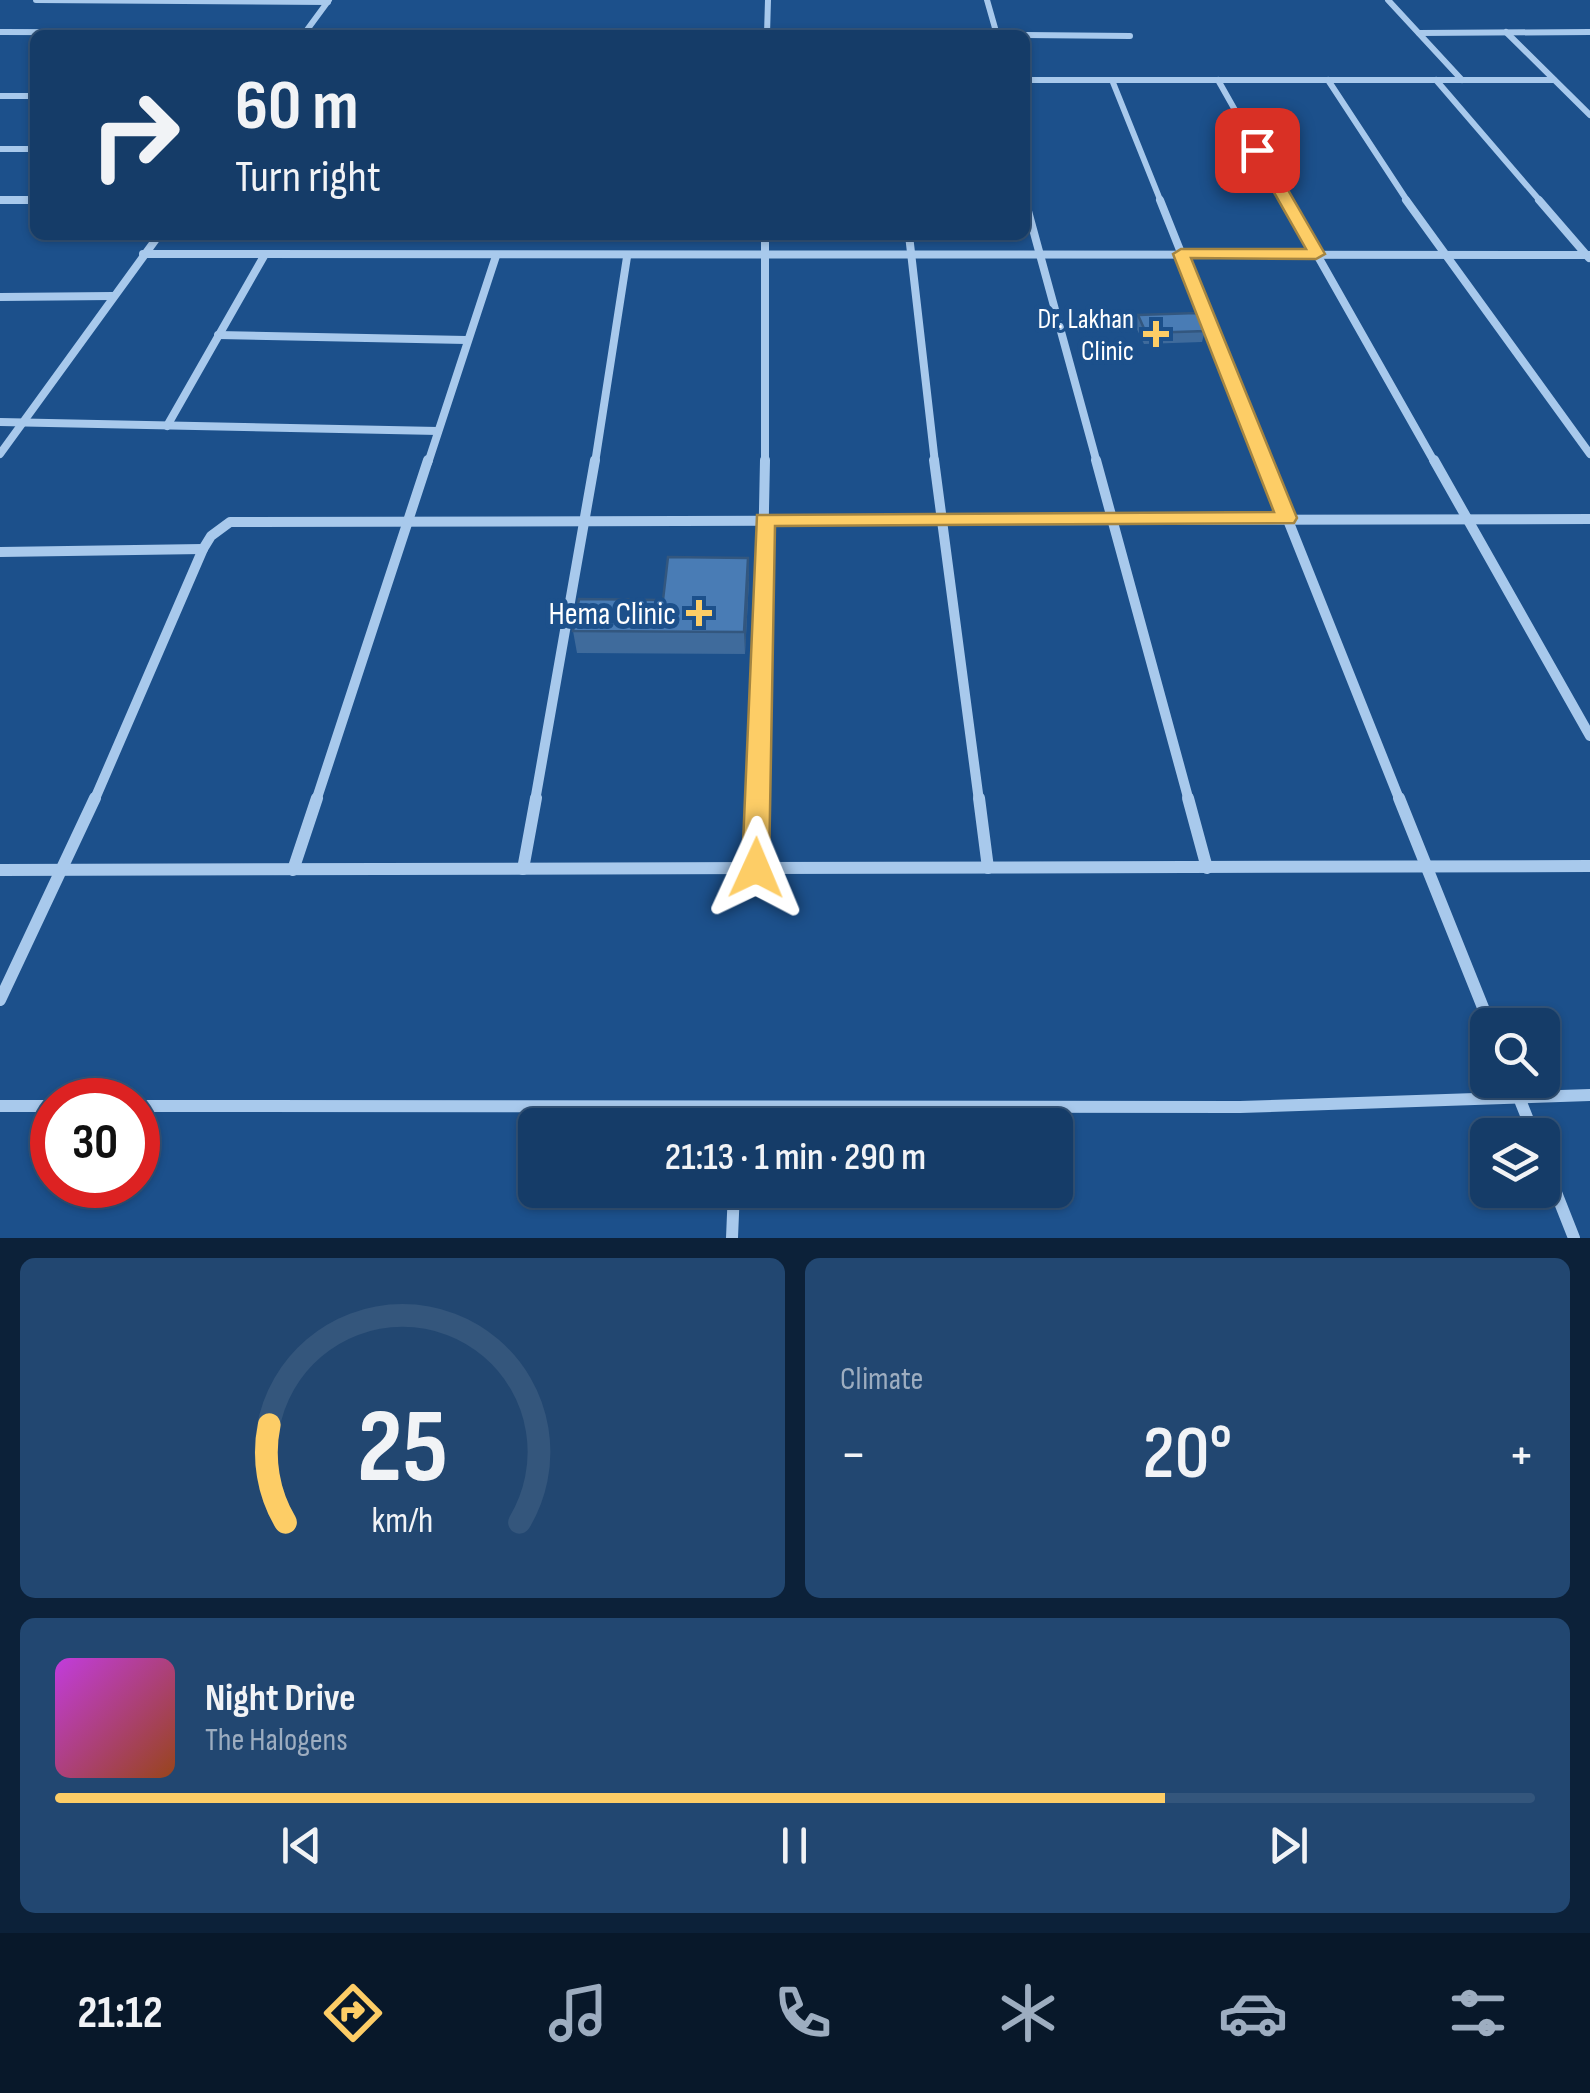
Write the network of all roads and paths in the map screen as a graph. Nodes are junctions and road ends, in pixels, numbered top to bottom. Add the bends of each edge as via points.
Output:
1 (36, 0) edge
2 (768, 0) edge
3 (987, 0) edge
4 (1388, 0) edge
5 (328, 1) edge
6 (307, 30) edge
7 (766, 30) edge
8 (996, 30) edge
9 (0, 32) edge
10 (30, 32) edge
11 (1506, 32) junction
12 (1590, 32) edge
13 (1419, 33) junction
14 (1030, 35) edge
15 (1130, 36) dead end
16 (1030, 80) edge
17 (1112, 80) junction
18 (1218, 80) junction
19 (1328, 80) junction
20 (1436, 80) junction
21 (1462, 80) junction
22 (1554, 80) junction
23 (0, 96) edge
24 (30, 96) edge
25 (1590, 115) edge
26 (0, 149) edge
27 (30, 149) edge
28 (0, 200) edge
29 (30, 200) edge
30 (1030, 220) edge
31 (155, 240) edge
32 (766, 240) edge
33 (910, 240) edge
34 (768, 252) junction
35 (911, 252) junction
36 (1038, 253) junction
37 (143, 254) junction
38 (1181, 254) junction
39 (1316, 254) junction
40 (1442, 254) junction
41 (264, 256) junction
42 (496, 256) junction
43 (1589, 256) edge
44 (626, 257) junction
45 (113, 296) junction
46 (0, 297) edge
47 (218, 335) junction
48 (466, 340) junction
49 (0, 422) edge
50 (22, 422) junction
51 (167, 426) junction
52 (438, 431) junction
53 (0, 454) edge
54 (1590, 454) edge
55 (1287, 518) junction
56 (1465, 518) junction
57 (1590, 518) edge
58 (941, 519) junction
59 (1111, 519) junction
60 (408, 520) junction
61 (586, 520) junction
62 (764, 520) junction
63 (204, 550) junction
64 (0, 552) edge
65 (1590, 736) edge
66 (1590, 866) edge
67 (1426, 867) junction
68 (756, 868) junction
69 (988, 868) junction
70 (1207, 868) junction
71 (0, 870) edge
72 (292, 870) junction
73 (522, 870) junction
74 (63, 871) junction
75 (0, 1000) edge
76 (1483, 1008) edge
77 (1560, 1095) edge
78 (1590, 1095) edge
79 (1470, 1097) edge
80 (0, 1106) edge
81 (30, 1106) edge
82 (160, 1106) edge
83 (737, 1108) joint
84 (1560, 1202) edge
85 (733, 1208) edge
86 (732, 1238) edge
87 (1574, 1238) edge

1 - 5 street
2 - 7 street
3 - 8 street
4 - 13 street
5 - 6 street
9 - 10 street
11 - 12 street
11 - 13 street
11 - 22 street
13 - 21 street
14 - 15 street
16 - 17 street
17 - 18 street
17 - 38 street
18 - 19 street
18 - 39 street
19 - 20 street
19 - 40 street
20 - 21 street
20 - 43 street
21 - 22 street
22 - 25 street
23 - 24 street
26 - 27 street
28 - 29 street
30 - 36 street
31 - 37 street
32 - 34 street
33 - 35 street
34 - 35 street
34 - 44 street
34 - 62 street
35 - 36 street
35 - 58 street
36 - 38 street
36 - 59 street
37 - 41 street
37 - 45 street
38 - 39 street
38 - 55 street
39 - 40 street
39 - 56 street
40 - 43 street
40 - 54 street
41 - 42 street
41 - 47 street
42 - 44 street
42 - 48 street
44 - 61 street
45 - 46 street
45 - 50 street
47 - 48 street
47 - 51 street
48 - 52 street
49 - 50 street
50 - 51 street
50 - 53 street
51 - 52 street
52 - 60 street
55 - 56 street
55 - 59 street
55 - 67 street
56 - 57 street
56 - 65 street
58 - 59 street
58 - 62 street
58 - 69 street
59 - 70 street
60 - 61 street
60 - 63 street via 230,522 210,536
60 - 72 street
61 - 62 street
61 - 73 street
62 - 68 street
63 - 64 street
63 - 74 street
66 - 67 street
67 - 70 street
67 - 76 street
68 - 69 street
68 - 73 street
69 - 70 street
71 - 74 street
72 - 73 street
72 - 74 street
74 - 75 street
77 - 78 street
79 - 83 street via 1240,1107
80 - 81 street
82 - 83 street
84 - 87 street
85 - 86 street

